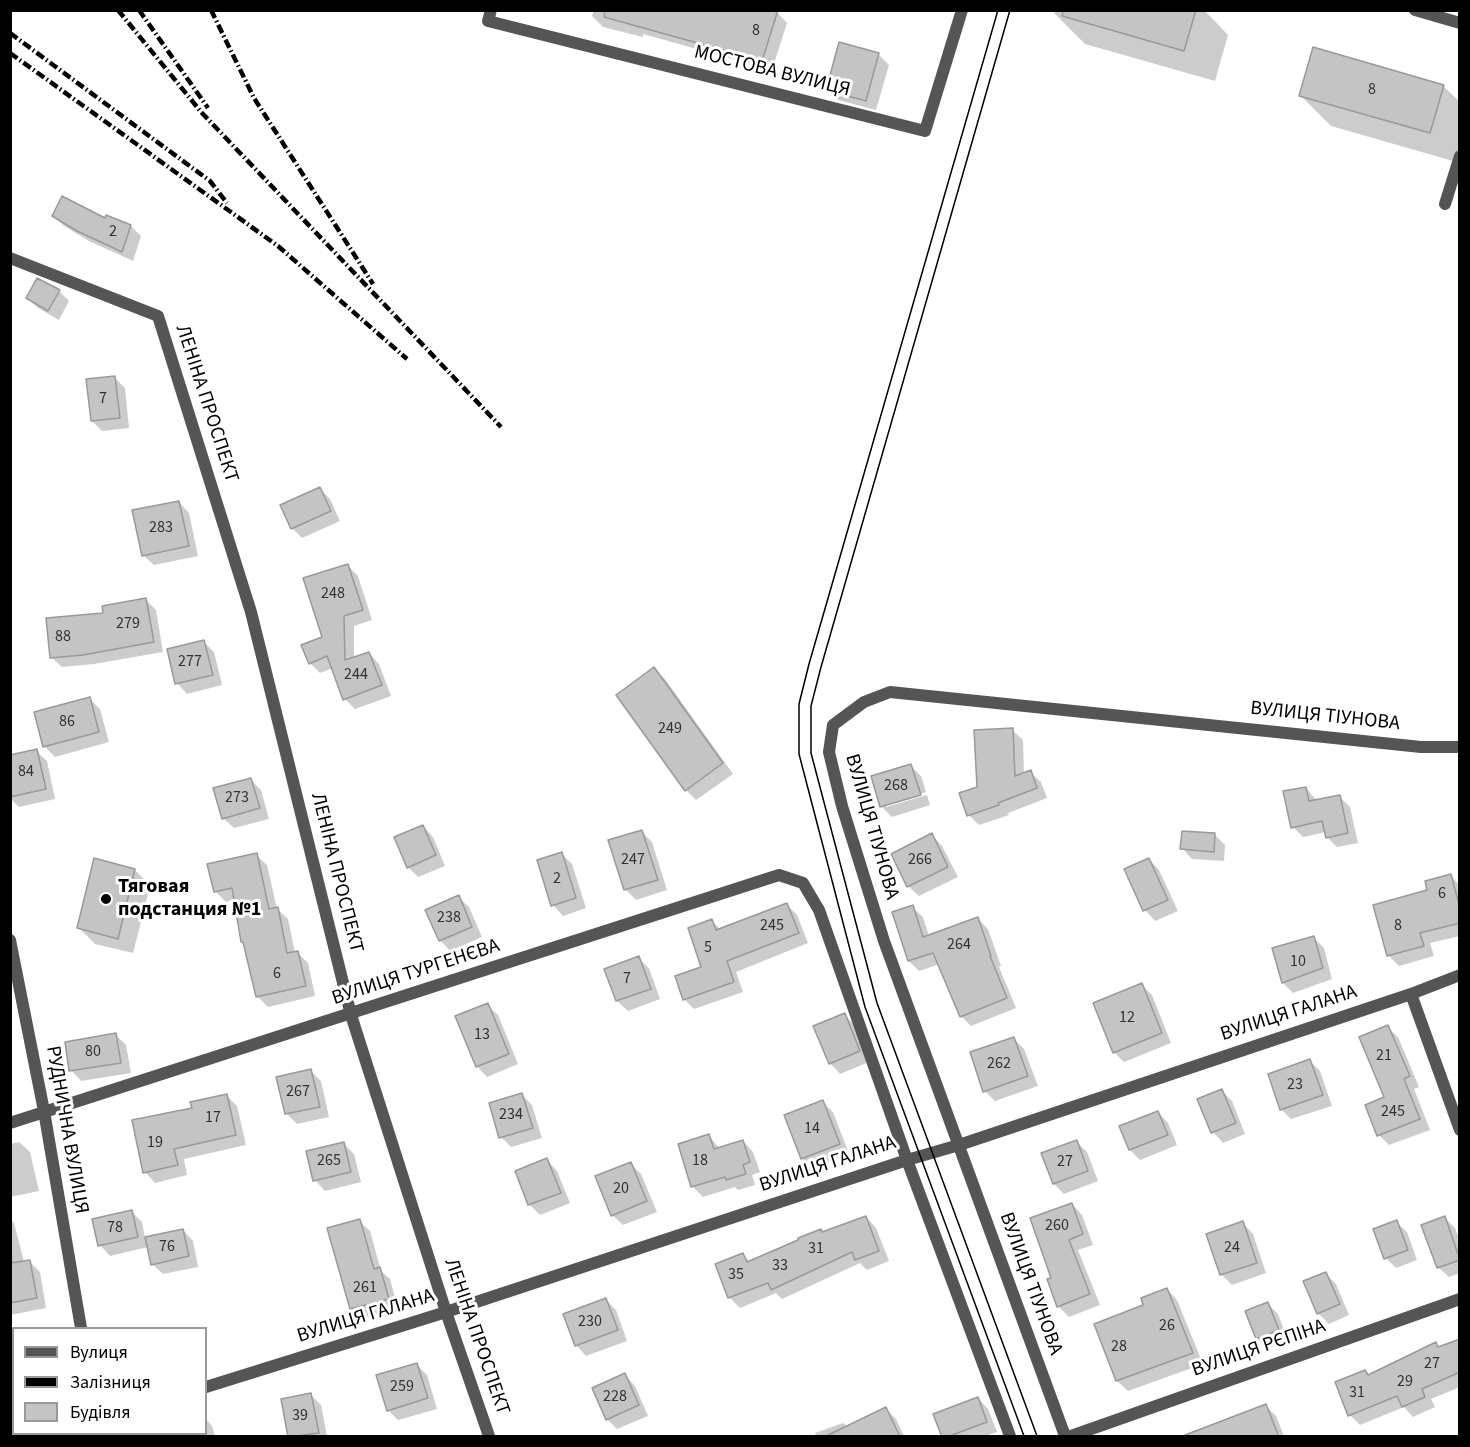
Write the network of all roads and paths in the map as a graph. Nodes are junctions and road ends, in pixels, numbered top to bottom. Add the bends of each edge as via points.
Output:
1 (962, 10) edge
2 (1415, 10) edge
3 (490, 16) edge
4 (1460, 23) edge
5 (1460, 156) edge
6 (1445, 204) dead end
7 (10, 258) edge
8 (1460, 747) edge
9 (10, 940) edge
10 (1460, 975) edge
11 (1411, 994) junction
12 (351, 1015) junction
13 (44, 1112) junction
14 (10, 1123) edge
15 (1460, 1130) edge
16 (959, 1145) junction
17 (907, 1160) junction
18 (1460, 1299) edge
19 (446, 1312) junction
20 (81, 1327) edge
21 (207, 1387) edge
22 (489, 1437) edge
23 (1010, 1437) edge
24 (1065, 1437) edge
25 (1071, 1437) edge

1 - 3 street, МОСТОВА ВУЛИЦЯ via 925,131
2 - 4 street
5 - 6 street
7 - 12 street, ЛЕНІНА ПРОСПЕКТ via 158,316 251,612
8 - 16 street, ВУЛИЦЯ ТІУНОВА via 1421,747 890,692 864,702 833,724 829,752 842,806 884,941
9 - 13 street, РУДНИЧНА ВУЛИЦЯ
10 - 11 street, ВУЛИЦЯ ГАЛАНА
11 - 15 street
11 - 16 street, ВУЛИЦЯ ГАЛАНА
12 - 13 street, ВУЛИЦЯ ТУРГЕНЄВА
12 - 17 street, ВУЛИЦЯ ТУРГЕНЄВА via 779,875 803,883 819,910
12 - 19 street, ЛЕНІНА ПРОСПЕКТ
13 - 14 street, ВУЛИЦЯ ТУРГЕНЄВА
13 - 20 street, РУДНИЧНА ВУЛИЦЯ
16 - 17 street, ВУЛИЦЯ ГАЛАНА
16 - 24 street, ВУЛИЦЯ ТІУНОВА
17 - 19 street, ВУЛИЦЯ ГАЛАНА
17 - 23 street
18 - 25 street, ВУЛИЦЯ РЄПІНА
19 - 21 street, ВУЛИЦЯ ГАЛАНА
19 - 22 street, ЛЕНІНА ПРОСПЕКТ

